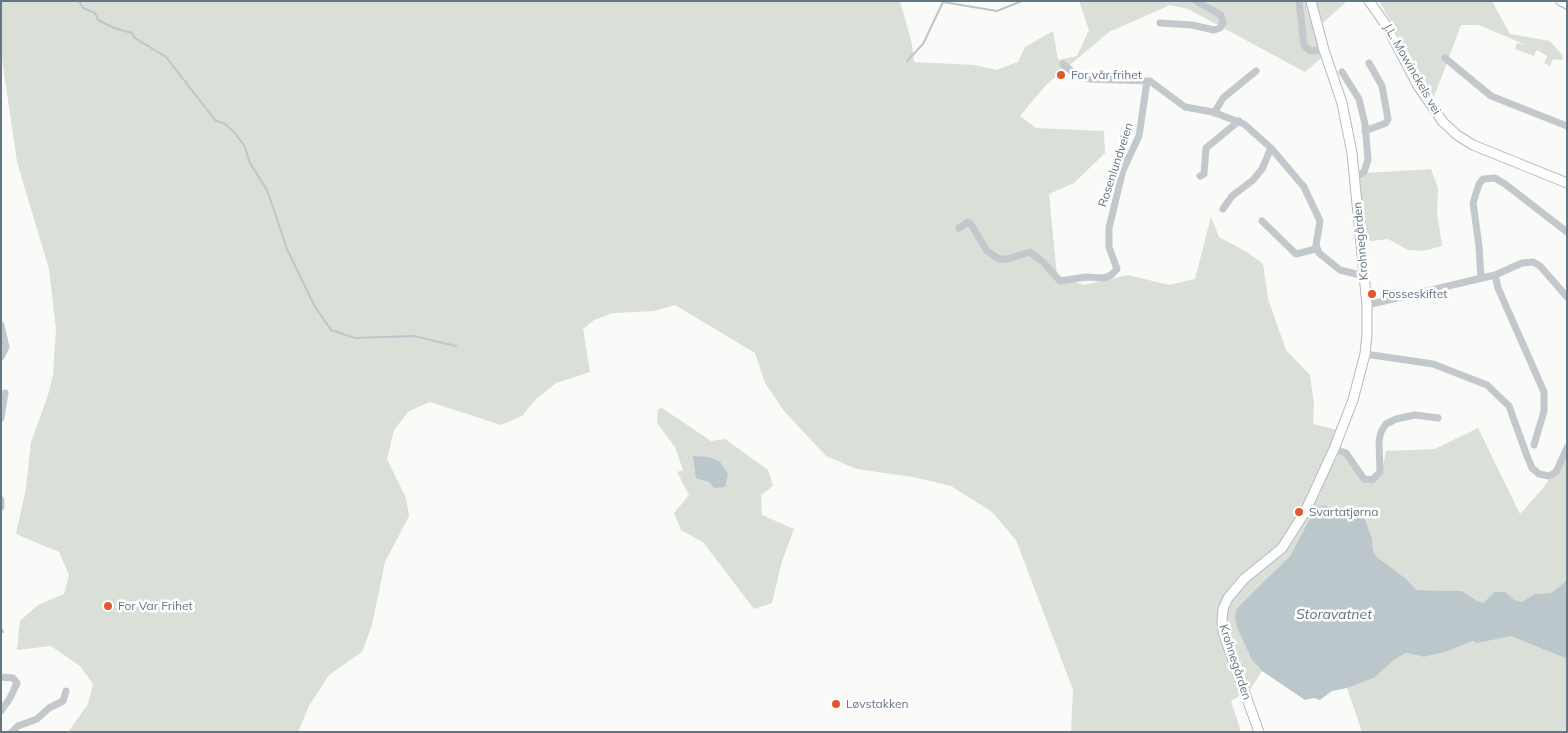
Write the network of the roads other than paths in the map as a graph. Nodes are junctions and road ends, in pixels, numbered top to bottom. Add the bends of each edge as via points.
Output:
1 (1196, 1) edge
2 (1299, 1) edge
3 (1311, 1) edge
4 (1369, 1) edge
5 (1561, 1) edge
6 (1567, 4) edge
7 (1160, 23) dead end
8 (1324, 50) junction
9 (1445, 58) dead end
10 (1369, 62) dead end
11 (1063, 64) dead end
12 (1256, 71) dead end
13 (1342, 72) dead end
14 (1147, 81) junction
15 (1214, 113) junction
16 (1239, 121) junction
17 (1567, 126) edge
18 (1365, 131) junction
19 (1271, 148) junction
20 (1200, 176) dead end
21 (1355, 177) junction
22 (1567, 183) edge
23 (1223, 209) dead end
24 (1262, 221) dead end
25 (959, 228) dead end
26 (1567, 232) edge
27 (1316, 249) junction
28 (1495, 275) junction
29 (1364, 276) junction
30 (1481, 278) junction
31 (1567, 297) edge
32 (1367, 306) junction
33 (1, 324) edge
34 (1365, 354) junction
35 (1, 357) edge
36 (6, 393) dead end
37 (1, 418) edge
38 (1438, 418) dead end
39 (1534, 445) dead end
40 (1567, 448) edge
41 (1334, 449) junction
42 (1, 500) edge
43 (1, 507) edge
44 (1, 676) edge
45 (66, 691) dead end
46 (1, 712) edge
47 (12, 732) edge
48 (1259, 732) edge

1 - 7 street via 1221,15 1223,23 1220,28
2 - 8 street via 1304,45 1310,51
3 - 8 main road, Krohnegården
4 - 22 main road, J.L. Mowinckels vei via 1386,25 1418,86 1443,122 1457,135 1473,145
5 - 6 main road
8 - 21 main road, Krohnegården via 1346,119
9 - 17 street via 1492,96
10 - 18 street via 1382,86 1388,119 1386,123
11 - 14 street via 1075,74 1089,79
12 - 15 street via 1223,98
13 - 18 street via 1359,99
14 - 15 street via 1185,107
14 - 25 street, Rosenlundveien via 1139,136 1123,170 1109,228 1109,247 1116,270 1111,275 1060,281 1030,252 999,259 987,252 971,224 965,223
15 - 16 street
16 - 19 street
16 - 20 street via 1206,148 1204,174
18 - 21 street via 1368,160 1364,172
19 - 23 street via 1254,180 1232,196
19 - 27 street via 1301,182 1318,216 1321,224
21 - 29 main road, Krohnegården
24 - 27 street via 1296,254
26 - 30 street via 1505,184 1495,178 1483,179 1478,184 1473,203
27 - 29 street via 1340,270
28 - 30 street
28 - 31 street via 1522,263 1533,262
28 - 39 street via 1544,392 1544,410
29 - 32 main road, Krohnegården
30 - 32 street
32 - 34 main road, Krohnegården
33 - 35 street via 6,347
34 - 40 street via 1433,364 1487,385 1509,406 1532,468 1539,474 1546,476 1556,472
34 - 41 main road, Krohnegården via 1354,400
36 - 37 street
38 - 41 street via 1415,415 1386,424 1379,441 1380,472 1372,480 1364,479 1346,453
41 - 48 main road, Krohnegården via 1291,537 1244,579 1223,609 1224,635
42 - 43 street
44 - 46 street via 13,678 16,683
45 - 47 street via 64,701

